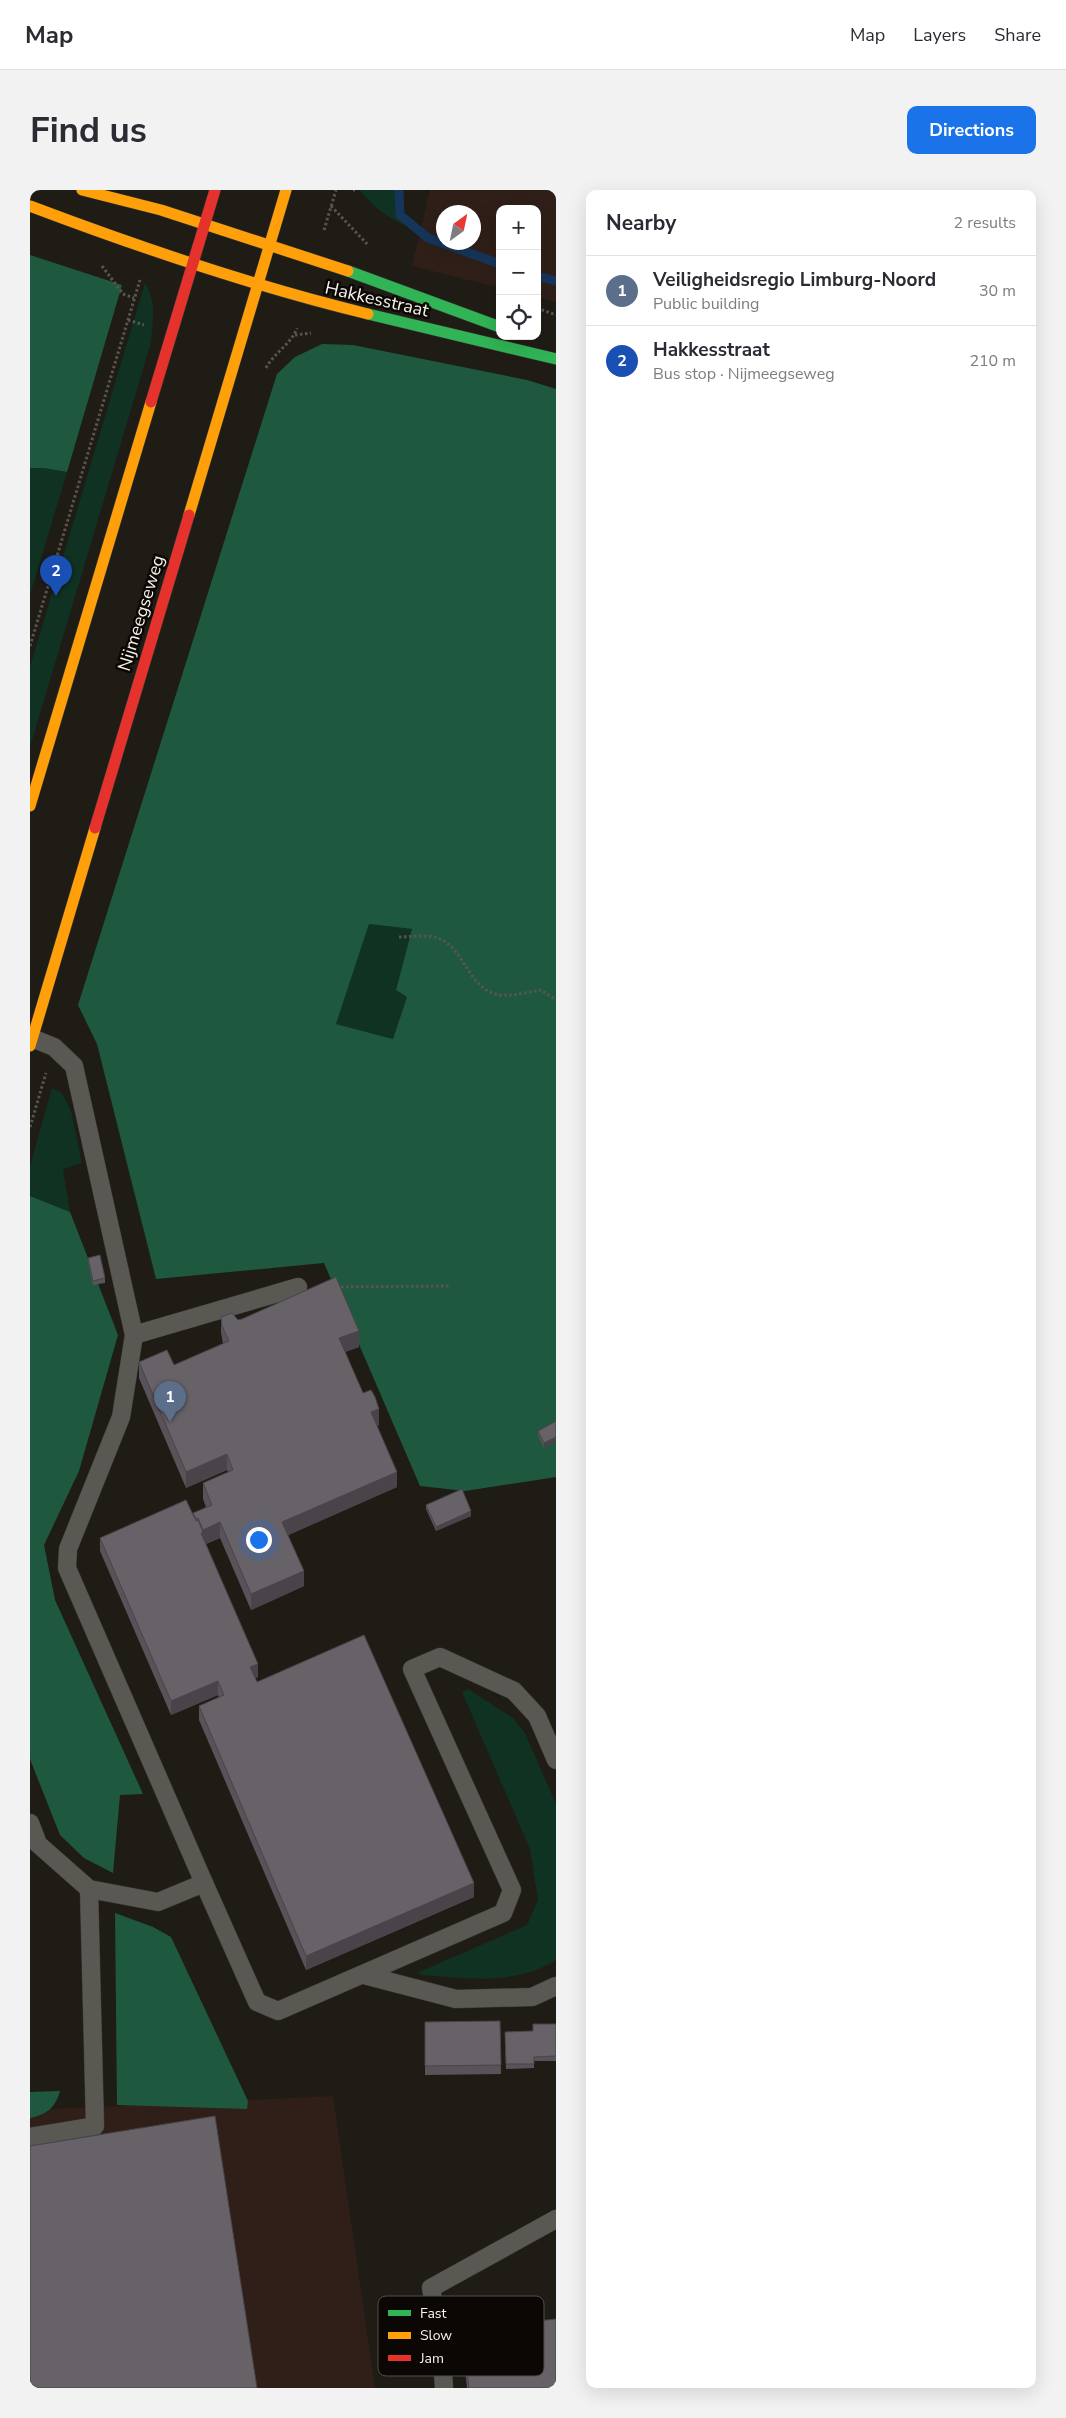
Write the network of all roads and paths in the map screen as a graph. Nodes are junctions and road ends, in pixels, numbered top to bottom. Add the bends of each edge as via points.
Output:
1 (82, 190) edge
2 (215, 190) edge
3 (286, 190) edge
4 (336, 190) edge
5 (30, 206) edge
6 (204, 224) junction
7 (269, 244) junction
8 (376, 249) dead end
9 (192, 264) junction
10 (257, 285) junction
11 (134, 298) dead end
12 (541, 309) edge
13 (556, 314) edge
14 (496, 326) edge
15 (556, 359) edge
16 (30, 646) edge
17 (30, 806) edge
18 (399, 938) dead end
19 (556, 1000) edge
20 (31, 1042) edge
21 (54, 1047) junction
22 (30, 1127) edge
23 (450, 1286) dead end
24 (298, 1287) joint
25 (134, 1335) junction
26 (556, 1760) edge
27 (30, 1823) edge
28 (204, 1883) junction
29 (89, 1889) junction
30 (364, 1975) junction
31 (556, 1986) edge
32 (30, 2137) edge
33 (556, 2219) edge
34 (432, 2296) edge

1 - 6 main road, Hakkesstraat
2 - 6 main road
3 - 7 main road, Nijmeegseweg
4 - 8 path via 331,205 368,245
5 - 9 main road, Hakkesstraat
6 - 7 main road, Hakkesstraat
6 - 9 main road
7 - 10 main road, Nijmeegseweg
7 - 14 main road, Hakkesstraat
9 - 10 main road, Hakkesstraat
9 - 17 main road
10 - 15 main road, Hakkesstraat
10 - 20 main road, Nijmeegseweg
11 - 16 path
12 - 13 path
18 - 19 path via 438,938 456,952 480,985 493,993 505,995 541,990
20 - 21 lane
21 - 22 path
21 - 25 lane via 74,1066
23 - 24 path
24 - 25 lane
25 - 28 lane via 121,1417 68,1549 67,1568
26 - 30 lane via 537,1716 514,1691 440,1657 412,1669 512,1890 503,1913
27 - 29 lane via 38,1844
28 - 29 lane via 158,1902
28 - 30 lane via 257,2002 278,2011
29 - 32 lane via 95,2126
30 - 31 lane via 456,2000 532,1997
33 - 34 lane via 431,2288

